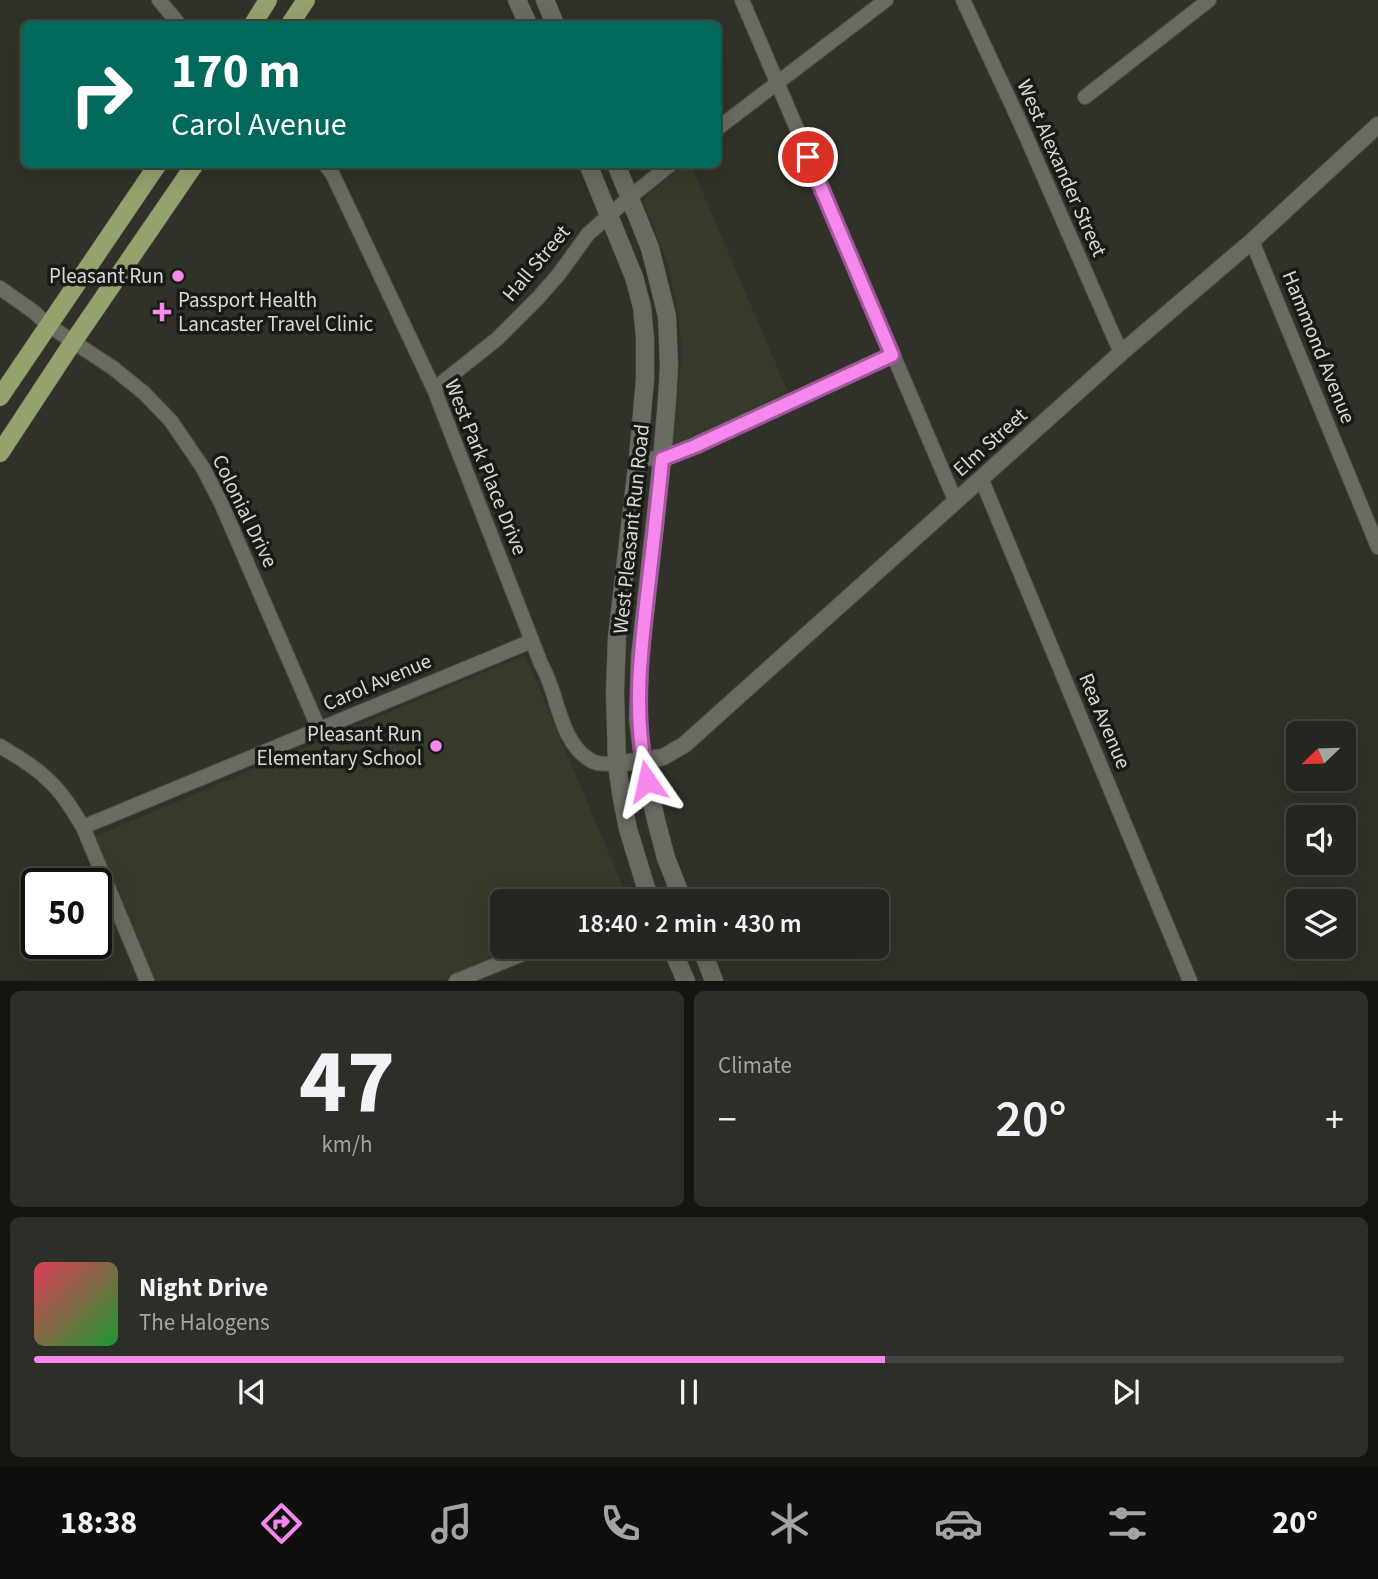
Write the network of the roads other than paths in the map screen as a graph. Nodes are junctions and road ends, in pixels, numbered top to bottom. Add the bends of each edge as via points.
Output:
1 (159, 0) edge
2 (268, 0) edge
3 (306, 0) edge
4 (517, 0) edge
5 (545, 0) edge
6 (742, 0) edge
7 (886, 0) edge
8 (963, 0) edge
9 (1209, 0) edge
10 (176, 21) edge
11 (255, 21) edge
12 (292, 21) edge
13 (527, 21) edge
14 (554, 21) edge
15 (776, 82) junction
16 (1085, 97) dead end
17 (1378, 125) edge
18 (721, 126) edge
19 (155, 168) edge
20 (192, 168) edge
21 (328, 168) edge
22 (590, 168) edge
23 (617, 168) edge
24 (666, 168) edge
25 (629, 197) junction
26 (132, 203) junction
27 (609, 214) junction
28 (157, 219) junction
29 (1252, 241) junction
30 (0, 288) edge
31 (48, 325) junction
32 (73, 342) junction
33 (1121, 353) junction
34 (892, 355) junction
35 (433, 389) junction
36 (0, 397) edge
37 (0, 453) edge
38 (638, 458) junction
39 (662, 459) junction
40 (981, 478) junction
41 (955, 500) junction
42 (1378, 547) edge
43 (532, 640) junction
44 (319, 729) junction
45 (0, 746) edge
46 (643, 760) junction
47 (617, 764) junction
48 (83, 827) junction
49 (647, 889) edge
50 (679, 889) edge
51 (510, 959) edge
52 (676, 959) edge
53 (706, 959) edge
54 (147, 981) edge
55 (456, 981) edge
56 (686, 981) edge
57 (715, 981) edge
58 (1190, 981) edge

1 - 10 street
2 - 11 main road
3 - 12 main road
4 - 13 main road
5 - 14 main road
6 - 15 street
7 - 15 street
8 - 33 street, West Alexander Street
9 - 16 street
15 - 18 street
15 - 34 street
17 - 29 street, Elm Street
19 - 26 main road
20 - 28 main road
21 - 35 street, West Park Place Drive
22 - 27 main road, West Pleasant Run Road
23 - 25 main road, West Pleasant Run Road
24 - 25 street, Hall Street
25 - 27 street, Hall Street
25 - 39 main road, West Pleasant Run Road via 650,248 667,316 669,366
26 - 28 main road
26 - 31 main road
27 - 35 street, Hall Street via 497,339
27 - 38 main road, West Pleasant Run Road via 642,307 645,379
28 - 32 main road
29 - 33 street, Elm Street
29 - 42 street, Hammond Avenue
30 - 31 street, Colonial Drive
31 - 32 street, Colonial Drive
31 - 36 main road
32 - 37 main road
32 - 44 street, Colonial Drive via 144,393 171,421 203,468
33 - 40 street, Elm Street
34 - 39 street
34 - 41 street
35 - 43 street, West Park Place Drive
38 - 39 street
38 - 47 main road, West Pleasant Run Road via 617,637
39 - 46 main road, West Pleasant Run Road via 640,657 638,719
40 - 41 street, Elm Street
40 - 58 street, Rea Avenue
41 - 46 street, Elm Street via 684,745 663,757
43 - 44 street, Carol Avenue
43 - 47 street, West Park Place Drive via 574,746 592,761
44 - 48 street, Carol Avenue
45 - 48 street via 45,776
46 - 47 street, Elm Street
46 - 50 main road, West Pleasant Run Road via 666,858
47 - 49 main road, West Pleasant Run Road via 628,829
48 - 54 street
51 - 55 street
52 - 56 main road
53 - 57 main road

